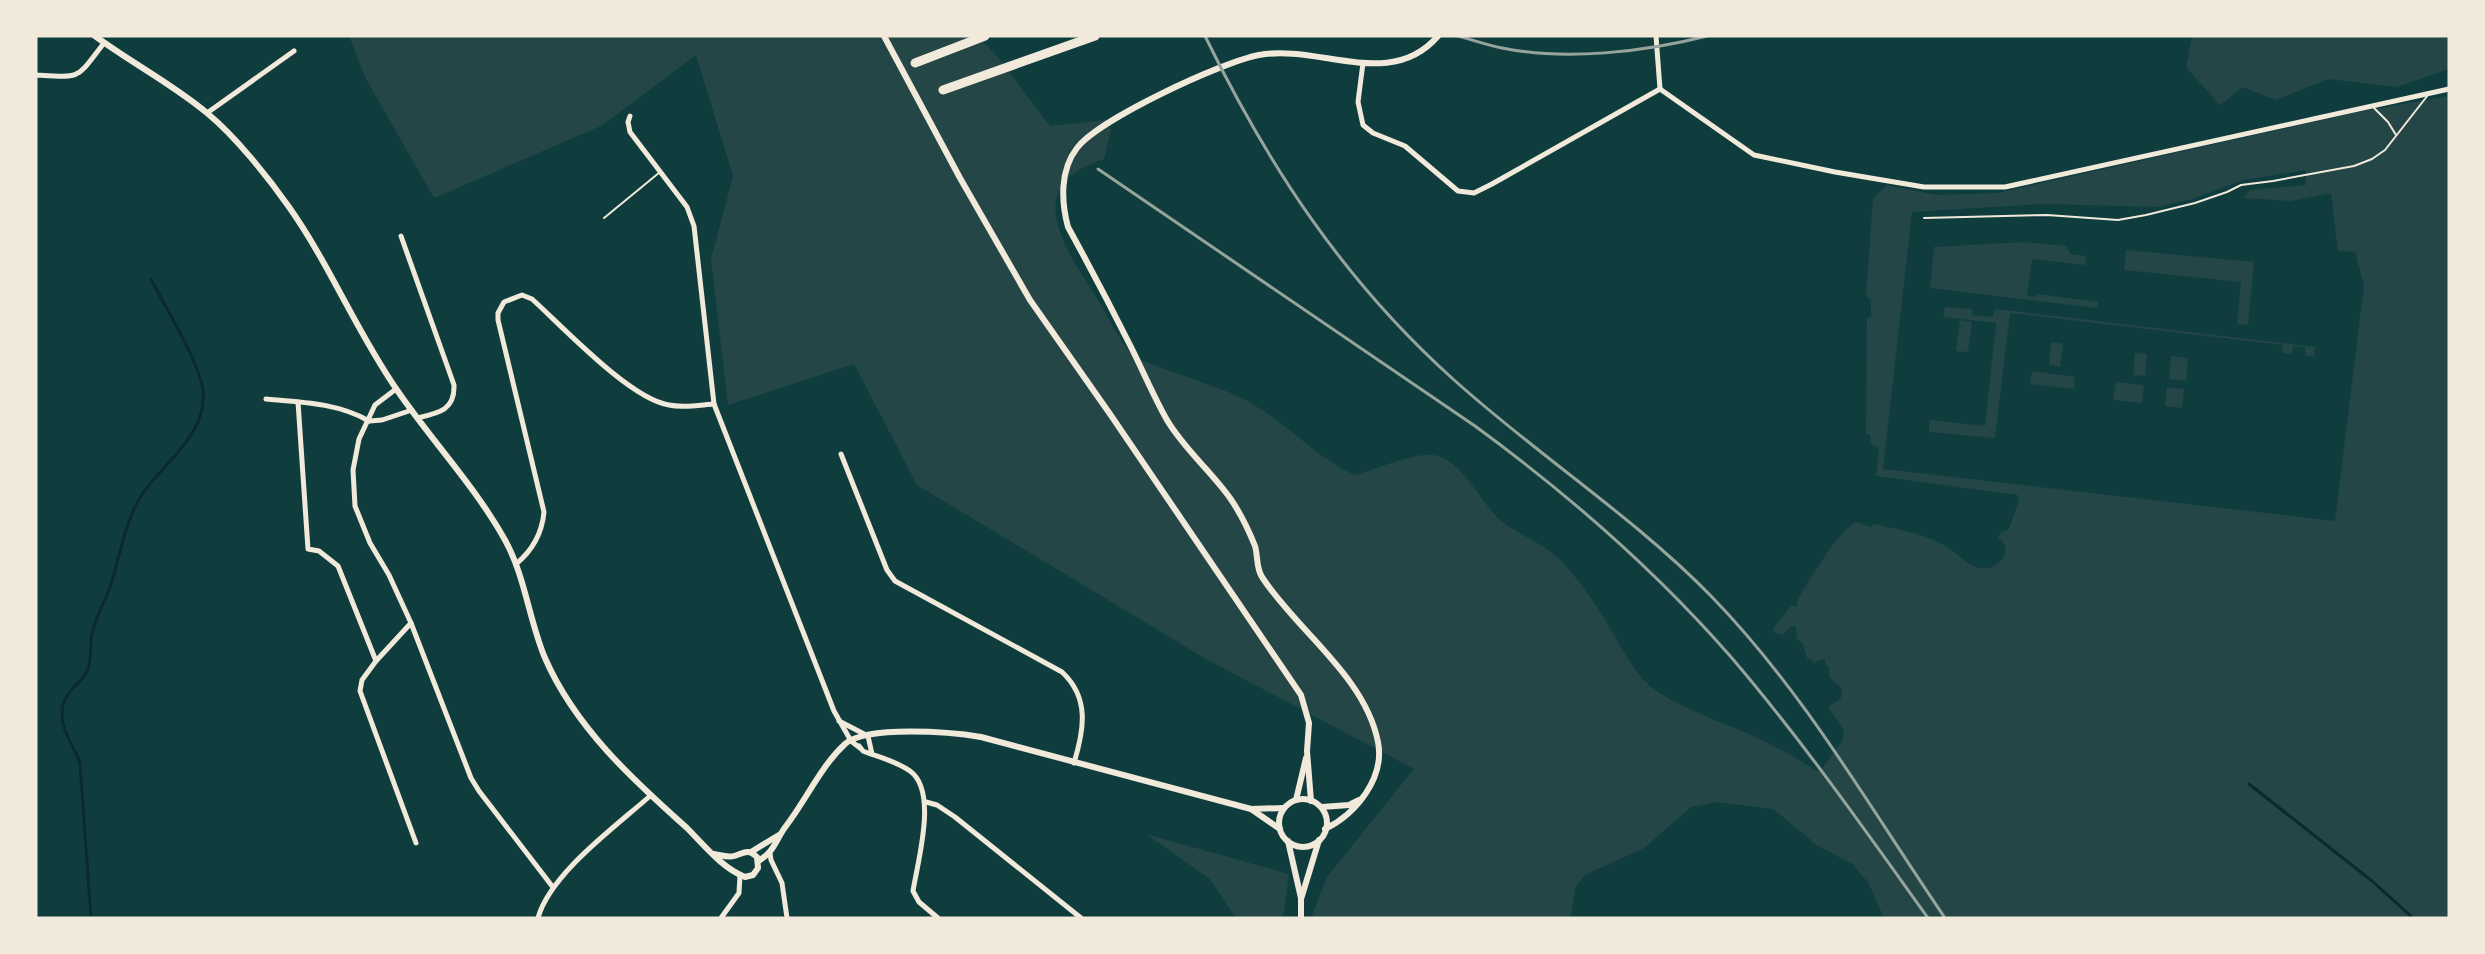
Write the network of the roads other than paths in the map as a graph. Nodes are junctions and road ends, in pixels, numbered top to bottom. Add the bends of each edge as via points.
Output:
1 (95, 36) edge
2 (884, 36) edge
3 (985, 36) edge
4 (1095, 36) edge
5 (1438, 36) edge
6 (1656, 36) edge
7 (104, 43) junction
8 (294, 51) dead end
9 (915, 63) dead end
10 (1363, 63) junction
11 (36, 75) edge
12 (1660, 89) junction
13 (2449, 89) edge
14 (943, 90) dead end
15 (2430, 93) junction
16 (2372, 106) junction
17 (207, 113) junction
18 (630, 116) dead end
19 (2396, 135) junction
20 (660, 172) junction
21 (604, 218) dead end
22 (1924, 218) dead end
23 (401, 236) dead end
24 (396, 389) junction
25 (266, 399) dead end
26 (298, 402) junction
27 (714, 404) junction
28 (412, 410) junction
29 (417, 418) junction
30 (369, 421) junction
31 (841, 454) dead end
32 (516, 564) junction
33 (411, 623) junction
34 (376, 661) junction
35 (839, 721) junction
36 (868, 736) junction
37 (854, 740) junction
38 (1308, 752) junction
39 (872, 754) junction
40 (1074, 763) junction
41 (650, 796) junction
42 (1363, 799) junction
43 (1296, 800) junction
44 (1311, 801) junction
45 (926, 802) junction
46 (1322, 807) junction
47 (1284, 808) junction
48 (1251, 809) junction
49 (1280, 829) junction
50 (1325, 829) junction
51 (780, 835) junction
52 (1319, 840) junction
53 (1288, 841) junction
54 (416, 843) dead end
55 (751, 852) junction
56 (714, 854) junction
57 (770, 854) junction
58 (736, 856) junction
59 (759, 862) junction
60 (772, 863) junction
61 (738, 874) junction
62 (552, 886) junction
63 (1301, 899) junction
64 (538, 918) edge
65 (722, 918) edge
66 (788, 918) edge
67 (938, 918) edge
68 (1081, 918) edge
69 (1301, 918) edge

1 - 7 street
2 - 38 street via 1030,300 1301,695 1309,723
3 - 9 highway
4 - 14 highway
5 - 10 street via 1412,57
6 - 12 street
7 - 11 street via 79,74
7 - 17 street
8 - 17 street
10 - 12 street via 1358,102 1363,125 1405,146 1458,191 1469,194
10 - 42 street via 1280,53 1240,60 1195,78 1118,117 1077,148 1067,168 1062,202 1068,227 1168,422 1231,499 1255,547 1259,574 1355,691 1371,719 1378,743 1378,768
12 - 16 street via 1754,155 1924,187 2005,187
13 - 15 street
15 - 16 street
15 - 19 lane
16 - 19 lane
17 - 24 street via 248,155 288,205
18 - 20 street via 630,132
19 - 22 lane via 2379,154 2354,166 2273,182 2241,184 2219,195 2146,216 2118,220 2047,216
20 - 21 lane
20 - 27 street via 687,207 694,226
23 - 29 street via 454,385 448,406
24 - 28 street
24 - 30 street via 375,405
25 - 26 street
26 - 30 street via 353,412
26 - 34 street via 308,549 319,551 338,566
27 - 32 street via 668,405 645,398 532,299 522,295 509,298 500,306 498,320 543,501 543,523 536,541
27 - 35 street
28 - 29 street
28 - 30 street
29 - 32 street via 488,513
30 - 33 street via 355,454 355,506
31 - 40 street via 887,570 895,581 1062,672 1074,685 1084,712 1082,739
32 - 41 street via 529,615 556,682 593,735
33 - 34 street
33 - 62 street via 471,778
34 - 54 street via 362,680 360,691
35 - 36 street
35 - 37 street
36 - 37 street
36 - 39 street
36 - 40 street via 909,732 959,734
37 - 39 street via 862,751
37 - 51 street via 836,753
38 - 43 street
38 - 44 street
39 - 45 street via 911,772 919,781
40 - 48 street
41 - 56 street
41 - 62 street
42 - 46 street via 1349,805
42 - 50 street
43 - 44 street
43 - 47 street
44 - 46 street
45 - 67 street via 913,891 919,902
45 - 68 street via 955,817
46 - 50 street
47 - 48 street
47 - 49 street
48 - 49 street
49 - 53 street
50 - 52 street
51 - 55 street
51 - 57 street
52 - 53 street via 1304,847
52 - 63 street
53 - 63 street
55 - 58 street
55 - 59 street
56 - 58 street
56 - 61 street
57 - 59 street
57 - 60 street
58 - 61 street
59 - 60 street
59 - 61 street via 753,875
60 - 66 street via 782,883
61 - 65 street via 739,893
62 - 64 street
63 - 69 street

